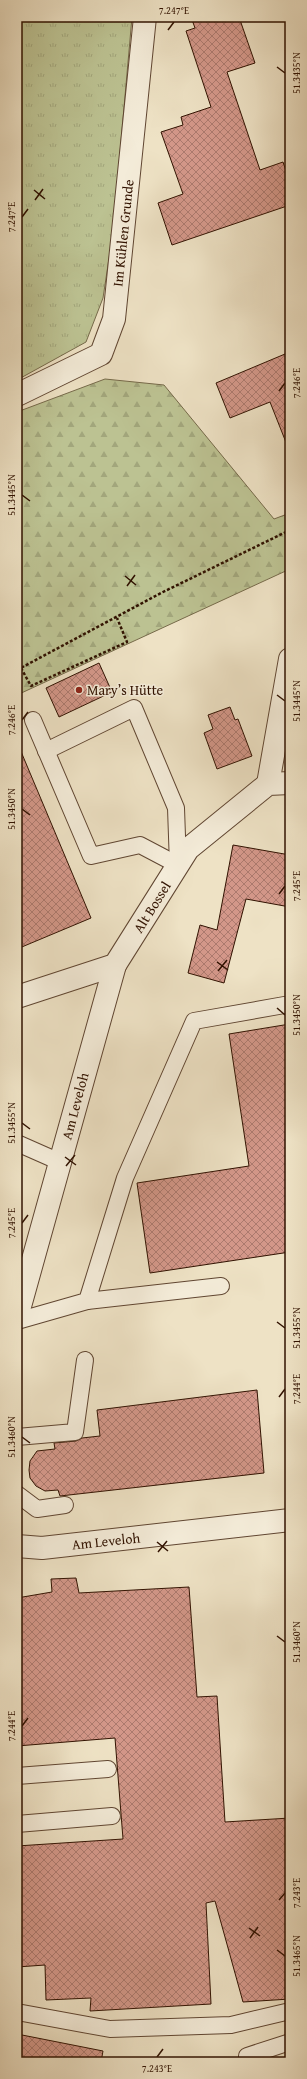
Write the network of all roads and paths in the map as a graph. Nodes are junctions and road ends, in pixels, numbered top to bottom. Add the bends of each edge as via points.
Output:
1 (145, 17) edge
2 (17, 395) edge
3 (290, 530) edge
4 (117, 618) junction
5 (290, 659) edge
6 (21, 668) junction
7 (17, 670) edge
8 (33, 720) dead end
9 (46, 751) junction
10 (290, 783) edge
11 (268, 784) junction
12 (178, 865) junction
13 (115, 965) junction
14 (17, 997) edge
15 (290, 1004) edge
16 (17, 1143) edge
17 (60, 1162) junction
18 (221, 1286) dead end
19 (87, 1301) junction
20 (17, 1317) edge
21 (17, 1320) edge
22 (85, 1360) dead end
23 (17, 1437) edge
24 (17, 1494) edge
25 (66, 1505) dead end
26 (290, 1520) edge
27 (17, 1546) edge
28 (108, 1769) dead end
29 (17, 1776) edge
30 (112, 1816) dead end
31 (17, 1824) edge
32 (17, 2012) edge
33 (290, 2012) edge
34 (290, 2042) edge
35 (248, 2062) edge

1 - 2 street, Im Kühlen Grunde via 114,319 101,354
3 - 4 path via 161,593
4 - 6 path
4 - 6 path via 127,642 31,686
5 - 11 street
6 - 7 path
8 - 9 lane
9 - 12 lane via 90,856 140,845
9 - 12 lane via 134,708 176,808
10 - 11 street
11 - 12 street, Alt Bossel via 188,849
12 - 13 street, Alt Bossel
13 - 14 street
13 - 17 street, Am Leveloh
15 - 19 lane via 194,1021 125,1178
16 - 17 lane
17 - 20 street, Am Leveloh
18 - 19 lane
19 - 21 lane
22 - 23 lane via 75,1432
24 - 25 lane via 37,1509
26 - 27 street, Am Leveloh via 42,1548
28 - 29 lane
30 - 31 lane
32 - 33 lane via 110,2029 230,2025
34 - 35 lane via 246,2056

